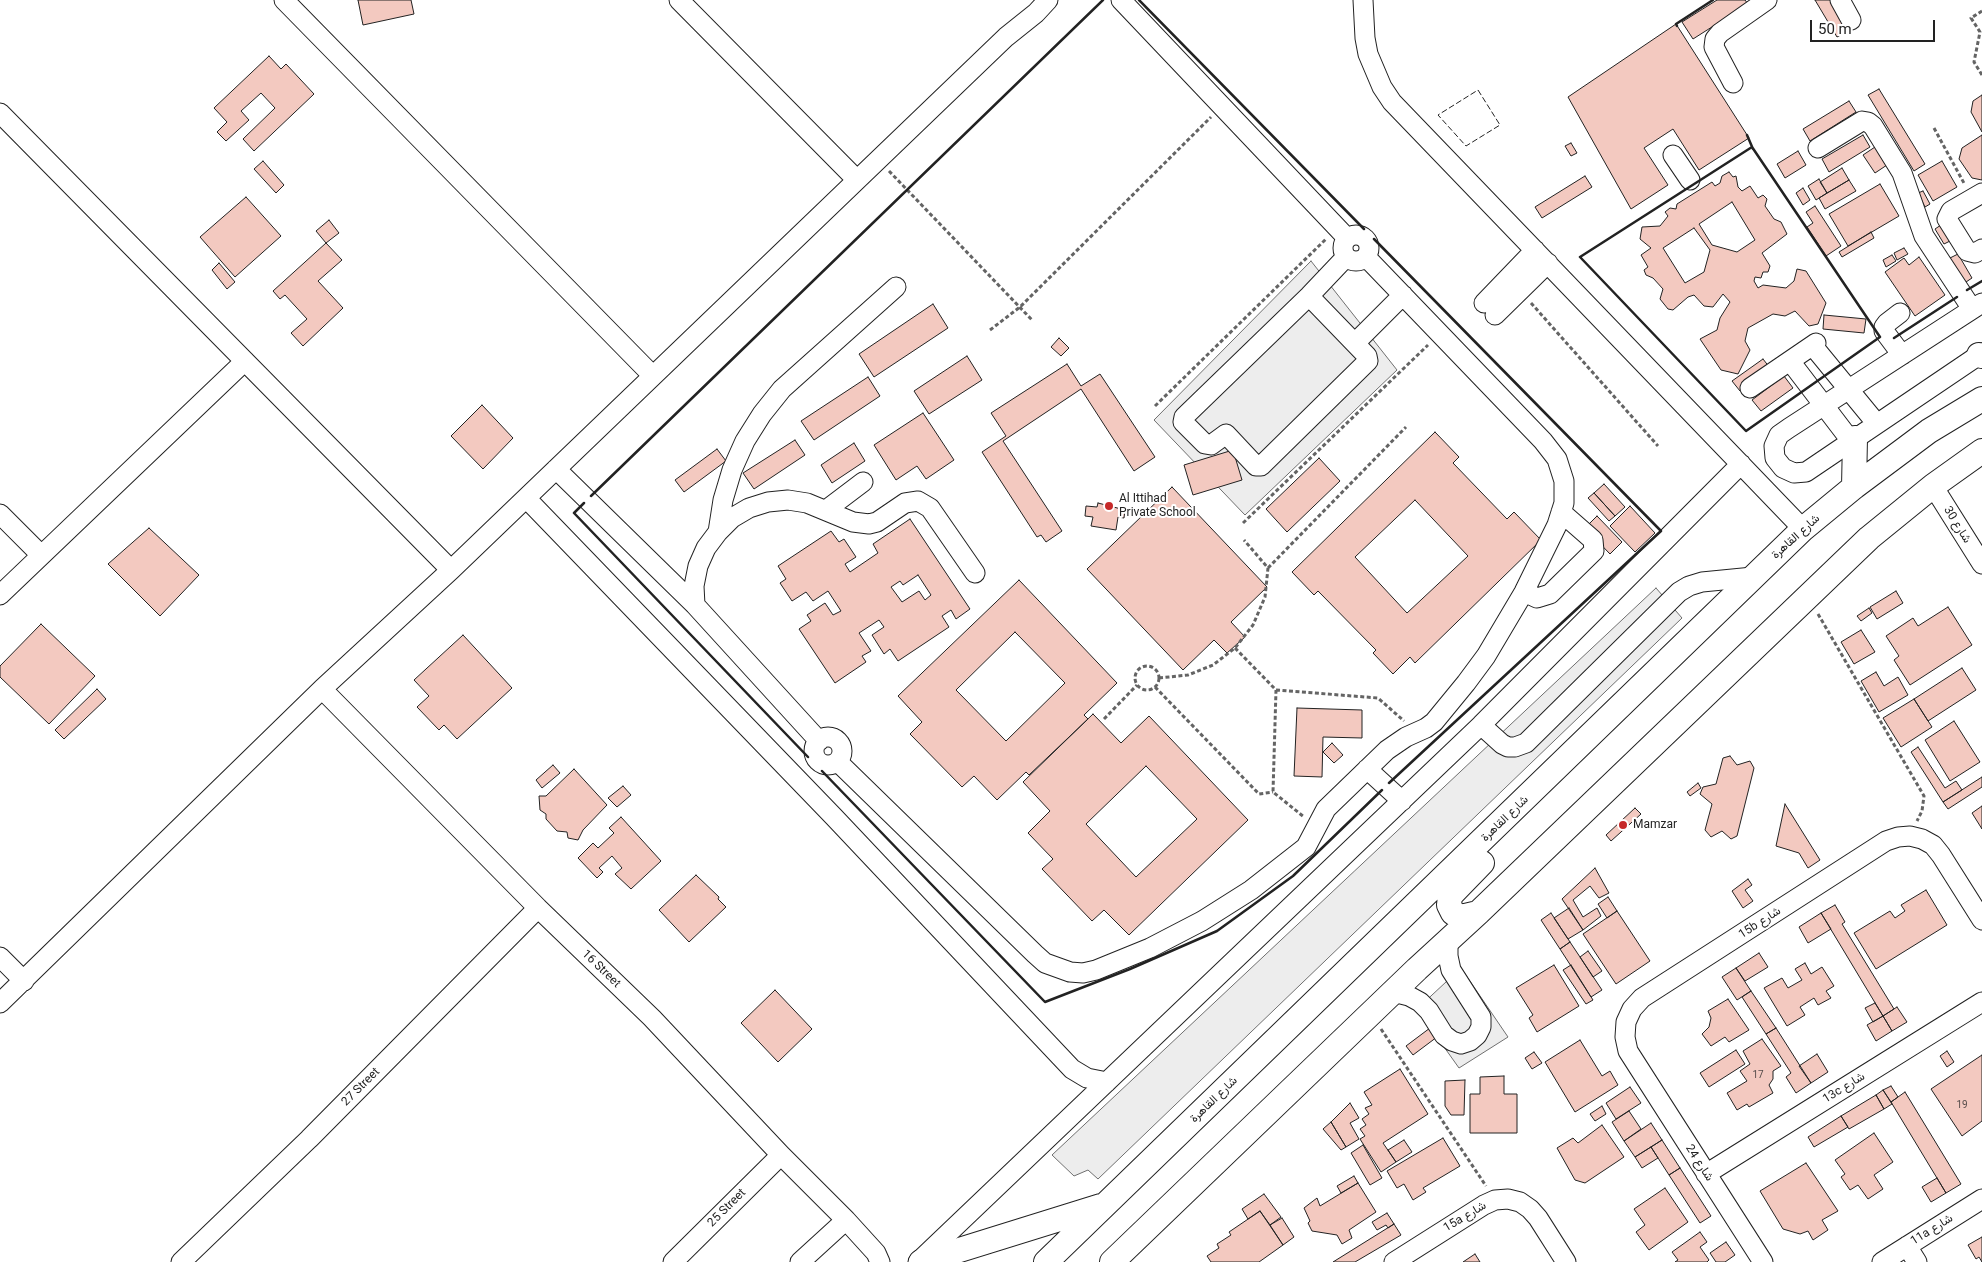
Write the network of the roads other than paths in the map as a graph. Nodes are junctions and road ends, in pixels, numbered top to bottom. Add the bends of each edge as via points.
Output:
1 (284, 0) edge
2 (679, 0) edge
3 (1034, 0) edge
4 (1048, 0) edge
5 (1121, 0) edge
6 (1363, 0) edge
7 (1767, 0) edge
8 (1840, 0) edge
9 (1851, 20) dead end
10 (1006, 37) junction
11 (1733, 83) dead end
12 (0, 113) edge
13 (1818, 148) dead end
14 (1673, 155) dead end
15 (857, 180) junction
16 (1690, 180) dead end
17 (1977, 195) edge
18 (1344, 241) junction
19 (1982, 249) edge
20 (1542, 256) junction
21 (896, 287) dead end
22 (1403, 295) junction
23 (1309, 296) junction
24 (1977, 306) edge
25 (1900, 312) dead end
26 (1355, 343) junction
27 (1902, 355) junction
28 (1981, 355) edge
29 (245, 361) junction
30 (1790, 361) junction
31 (653, 376) junction
32 (1750, 388) dead end
33 (1847, 389) junction
34 (1982, 398) edge
35 (1823, 405) junction
36 (1877, 424) junction
37 (1853, 440) junction
38 (1982, 451) edge
39 (1741, 464) junction
40 (556, 469) junction
41 (863, 482) dead end
42 (1933, 486) junction
43 (1854, 487) junction
44 (526, 498) junction
45 (826, 510) junction
46 (1562, 512) junction
47 (0, 514) edge
48 (1803, 529) junction
49 (718, 532) junction
50 (41, 555) junction
51 (1982, 564) edge
52 (451, 570) junction
53 (975, 573) dead end
54 (1753, 577) junction
55 (1524, 592) junction
56 (0, 595) edge
57 (695, 605) junction
58 (322, 690) junction
59 (1631, 696) junction
60 (1481, 725) junction
61 (1367, 769) junction
62 (1402, 801) junction
63 (538, 908) junction
64 (1478, 913) junction
65 (1982, 920) edge
66 (1448, 940) junction
67 (0, 957) edge
68 (24, 981) junction
69 (1393, 992) junction
70 (1982, 1002) edge
71 (0, 1003) edge
72 (1635, 1063) joint
73 (1072, 1069) junction
74 (1107, 1082) junction
75 (1077, 1108) junction
76 (782, 1155) junction
77 (1706, 1174) junction
78 (1982, 1199) edge
79 (1105, 1205) junction
80 (846, 1220) junction
81 (1912, 1254) edge
82 (878, 1258) edge
83 (182, 1262) edge
84 (673, 1262) edge
85 (800, 1262) edge
86 (894, 1262) edge
87 (920, 1262) edge
88 (1046, 1262) edge
89 (1112, 1262) edge
90 (1394, 1262) edge
91 (1566, 1262) edge
92 (1763, 1262) edge
93 (1882, 1262) edge

1 - 31 street
2 - 15 street
3 - 10 street
4 - 10 street
5 - 18 street
6 - 20 street via 1368,54 1382,87 1405,116
7 - 11 street via 1715,39 1714,47
8 - 9 street
10 - 15 street
12 - 29 street
13 - 24 street via 1862,121 1873,126 1902,174 1924,236
14 - 16 street
15 - 31 street
17 - 19 street via 1951,211 1947,219 1967,251 1975,253
18 - 22 street via 1353,261 1366,257
18 - 23 street
20 - 20 street via 1490,309 1521,291
20 - 39 street
21 - 49 street via 782,389 762,414 732,470
22 - 26 street
22 - 46 street via 1543,440 1557,459 1564,480
23 - 26 street
23 - 26 street via 1184,417 1183,422 1200,441 1211,445 1226,434 1256,466 1261,466 1368,361
24 - 27 street
25 - 27 street via 1886,323 1884,331
27 - 33 street
28 - 36 street
29 - 50 street
29 - 52 street
30 - 32 street
30 - 33 street via 1815,344
30 - 35 street
31 - 40 street
33 - 35 street
33 - 36 street
34 - 43 main road, شارع القاهرة via 1929,431
35 - 37 street
35 - 37 street via 1779,435 1774,446 1776,458 1783,468 1794,473 1806,472
36 - 37 street
37 - 43 main road
38 - 42 main road
39 - 48 street
39 - 60 street
40 - 44 street
40 - 57 street
41 - 45 street
42 - 51 street, شارع 30
42 - 64 main road via 1869,538
43 - 48 main road, شارع القاهرة
44 - 52 street
44 - 73 street
45 - 49 street via 788,500 768,502 732,518
45 - 53 street via 854,522 869,524 905,503 918,501 930,508
46 - 55 street
46 - 55 street via 1592,540 1594,551 1550,594 1537,598
47 - 50 street
48 - 54 main road, شارع القاهرة
49 - 57 street via 698,566
50 - 56 street
52 - 58 street
54 - 59 main road, شارع القاهرة
54 - 60 street via 1702,582 1679,592 1526,743 1508,747
55 - 61 street via 1486,656 1434,722 1396,743
57 - 61 street via 819,741 829,737 839,742 842,752 838,762 1034,954 1045,963 1070,972 1096,970 1150,948 1251,890 1306,847 1326,809
58 - 63 street, 16 Street
58 - 68 street
59 - 64 main road via 1602,742 1450,896 1449,906 1453,913 1461,917
59 - 79 main road, شارع القاهرة
60 - 62 street
61 - 62 street
62 - 74 street
63 - 76 street, 16 Street via 652,1018
63 - 83 street, 27 Street
64 - 66 main road
65 - 72 street, 15b شارع via 1933,846 1910,836 1886,841 1642,998 1632,1009 1624,1037
66 - 69 main road
66 - 69 street via 1451,970 1481,1017 1477,1035 1461,1044 1452,1041 1420,1002
67 - 68 street
68 - 71 street
69 - 89 main road
70 - 77 street, 13c شارع
72 - 77 street, شارع 24
73 - 74 street via 1087,1078
73 - 75 street
74 - 75 street
75 - 87 street
76 - 80 street, 16 Street
76 - 84 street, 25 Street
77 - 92 street, شارع 24
78 - 81 street, 11a شارع
79 - 87 main road
79 - 88 main road, شارع القاهرة
80 - 82 street, 16 Street
80 - 85 street
81 - 93 street, 11a شارع
82 - 86 street, 16 Street
90 - 91 street, 15a شارع via 1484,1205 1495,1200 1508,1200 1520,1202 1530,1209

